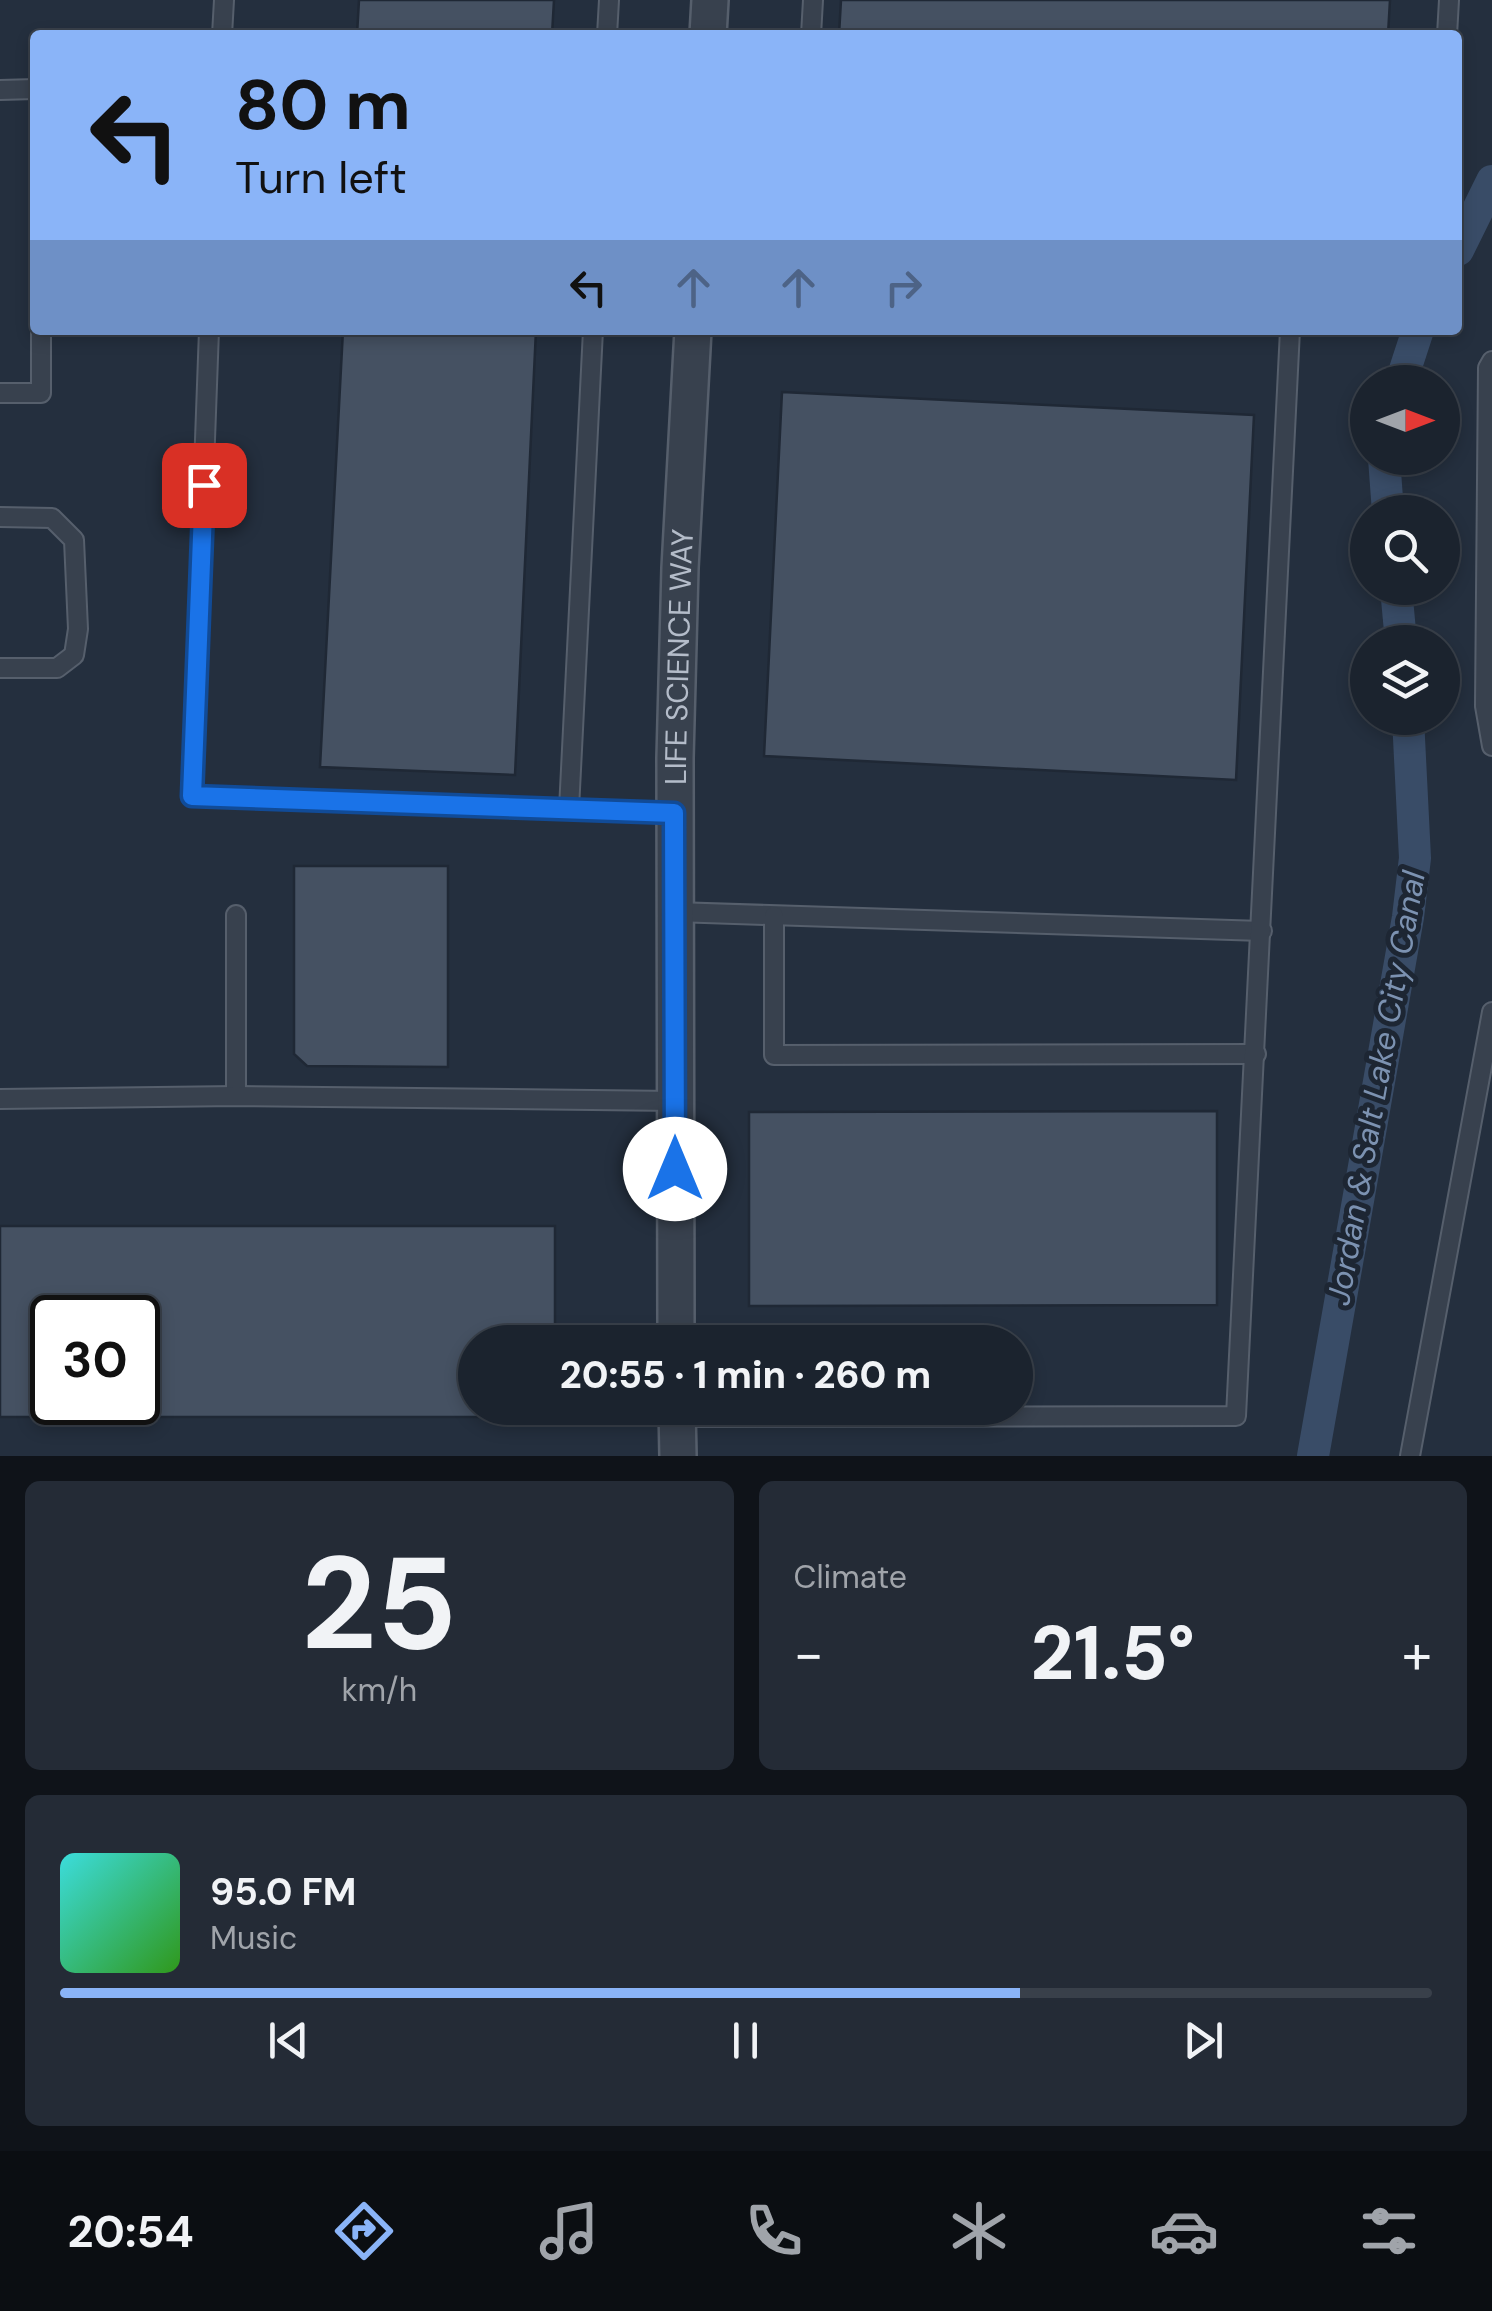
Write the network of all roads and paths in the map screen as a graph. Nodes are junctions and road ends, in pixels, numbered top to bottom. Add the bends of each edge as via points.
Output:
1 (224, 0) edge
2 (608, 0) edge
3 (710, 0) edge
4 (813, 0) edge
5 (1449, 0) edge
6 (222, 30) edge
7 (607, 30) edge
8 (708, 30) edge
9 (812, 30) edge
10 (1447, 30) edge
11 (0, 90) edge
12 (30, 90) edge
13 (42, 335) edge
14 (209, 335) edge
15 (592, 335) edge
16 (693, 335) edge
17 (1290, 335) edge
18 (1492, 361) edge
19 (0, 393) edge
20 (0, 517) edge
21 (0, 668) edge
22 (1492, 746) edge
23 (569, 809) junction
24 (674, 813) junction
25 (674, 912) junction
26 (236, 915) dead end
27 (774, 916) junction
28 (1262, 931) junction
29 (1492, 1012) edge
30 (1256, 1054) junction
31 (236, 1096) junction
32 (0, 1099) edge
33 (675, 1102) junction
34 (676, 1325) edge
35 (1033, 1415) edge
36 (677, 1425) edge
37 (678, 1456) edge
38 (1410, 1456) edge

1 - 6 lane
2 - 7 lane
3 - 8 street
4 - 9 lane
5 - 10 lane
11 - 12 lane
13 - 19 lane via 42,393
14 - 23 lane via 192,796
15 - 23 lane
16 - 24 street, LIFE SCIENCE WAY
17 - 28 lane
18 - 22 lane via 1485,706
20 - 21 lane via 52,518 74,540 78,628 74,656 57,668
23 - 24 lane
24 - 25 street, LIFE SCIENCE WAY
25 - 27 lane
25 - 33 street, LIFE SCIENCE WAY
26 - 31 lane
27 - 28 lane
27 - 30 lane via 774,1055
28 - 30 lane
29 - 38 lane
30 - 35 lane via 1236,1416
31 - 32 lane
31 - 33 lane
33 - 34 street, LIFE SCIENCE WAY
36 - 37 street

